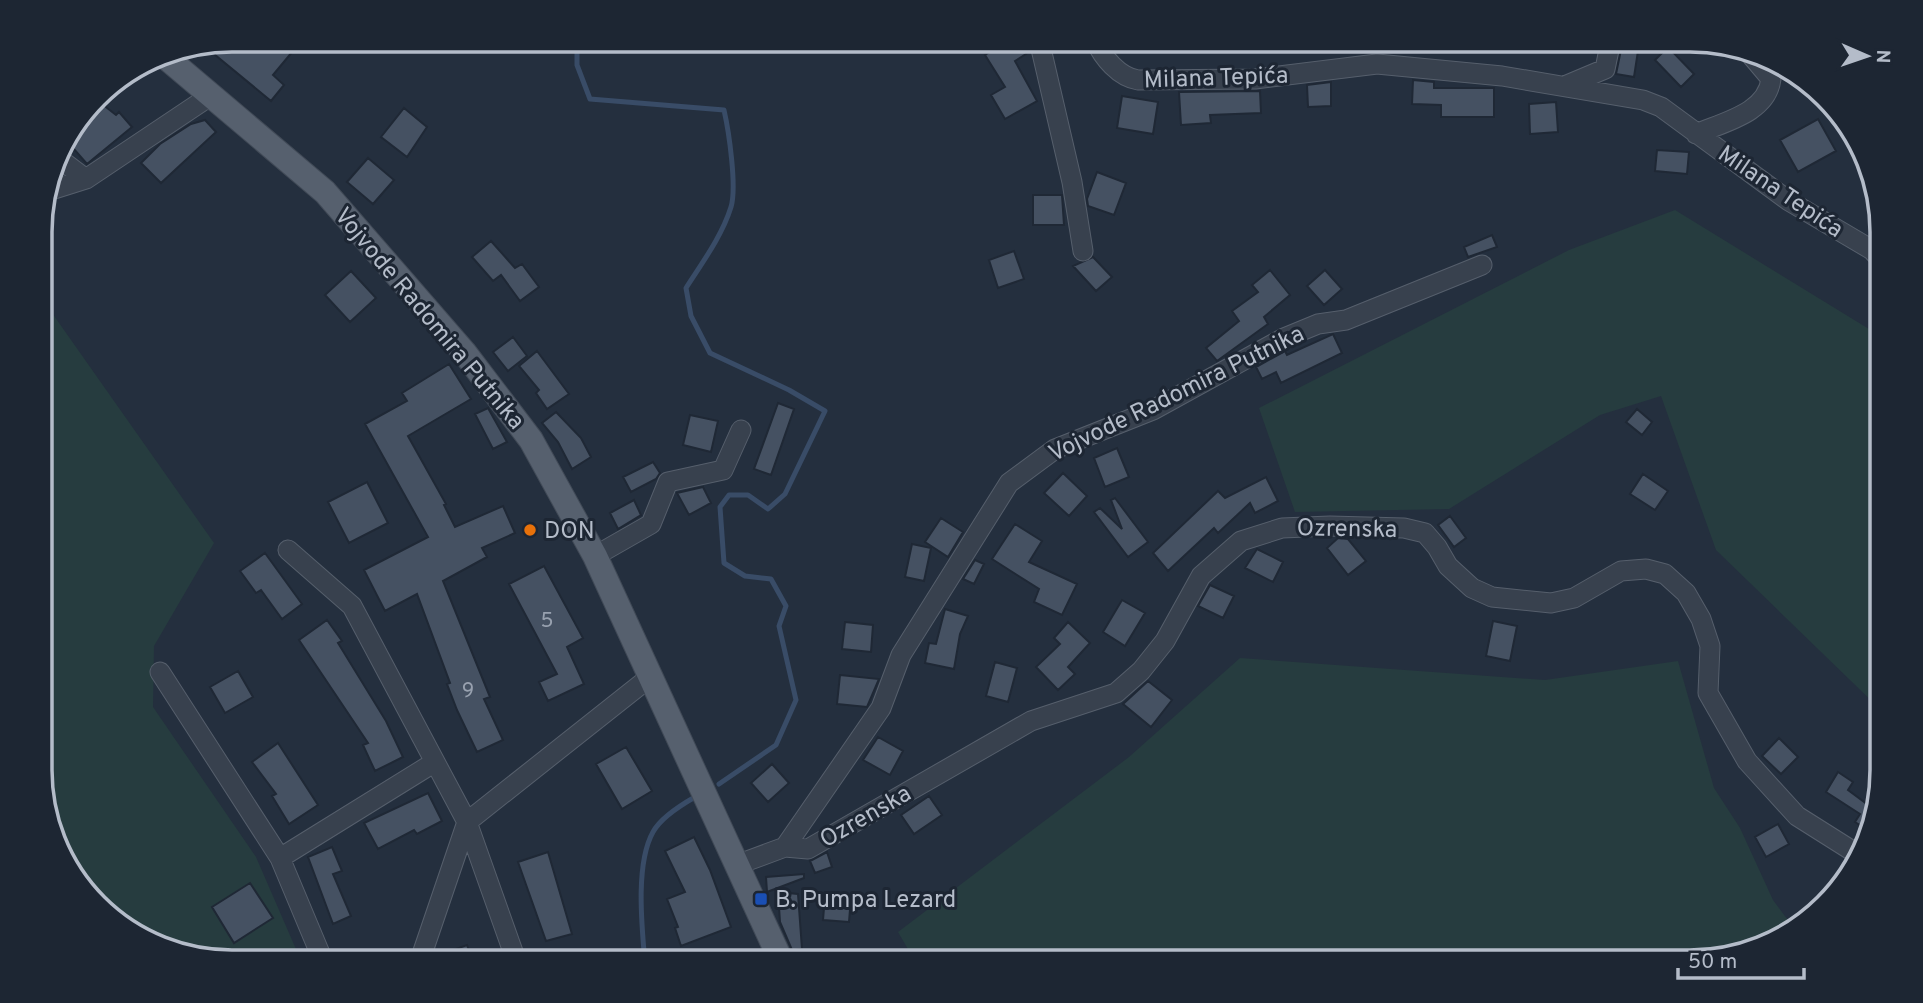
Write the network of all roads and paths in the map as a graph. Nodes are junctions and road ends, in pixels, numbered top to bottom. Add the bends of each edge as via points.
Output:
1 (1042, 52) edge
2 (1104, 52) edge
3 (1609, 52) edge
4 (172, 63) edge
5 (1761, 67) edge
6 (1563, 86) junction
7 (210, 96) junction
8 (1696, 134) junction
9 (66, 164) edge
10 (86, 179) junction
11 (59, 188) edge
12 (1870, 249) edge
13 (1083, 251) dead end
14 (1482, 265) dead end
15 (741, 430) dead end
16 (288, 550) dead end
17 (595, 556) junction
18 (160, 672) dead end
19 (650, 677) junction
20 (435, 762) junction
21 (467, 822) junction
22 (785, 847) junction
23 (1852, 851) edge
24 (280, 858) junction
25 (739, 864) junction
26 (319, 950) edge
27 (423, 950) edge
28 (512, 950) edge
29 (776, 950) edge

1 - 13 street
2 - 6 street, Milana Tepića via 1118,72 1138,80 1255,79 1377,64
3 - 6 street, Milana Tepića via 1605,69
4 - 7 main road, Vojvode Radomira Putnika
5 - 8 street via 1771,79 1770,91 1761,103
6 - 8 street, Milana Tepića via 1643,100 1661,107
7 - 10 street
7 - 17 main road, Vojvode Radomira Putnika via 325,192 464,352 531,440
8 - 12 street, Milana Tepića via 1789,201
9 - 10 street
10 - 11 street
14 - 22 street, Vojvode Radomira Putnika via 1346,320 1318,324 1284,338 1153,410 1055,449 1009,483 901,655 881,708
15 - 17 street via 723,470 668,482 652,524
16 - 20 street via 352,606
17 - 19 main road, Vojvode Radomira Putnika
18 - 24 street
19 - 21 street
19 - 25 main road, Vojvode Radomira Putnika
20 - 21 street
20 - 24 street
21 - 27 street
21 - 28 street
22 - 23 street, Ozrenska via 808,849 1031,721 1116,693 1165,641 1201,576 1241,541 1282,527 1330,526 1405,528 1425,533 1448,566 1472,588 1492,597 1552,603 1574,598 1622,571 1646,569 1665,574 1686,593 1701,619 1710,646 1708,694 1747,761 1797,816
22 - 25 street
24 - 26 street
25 - 29 main road, Vojvode Radomira Putnika

